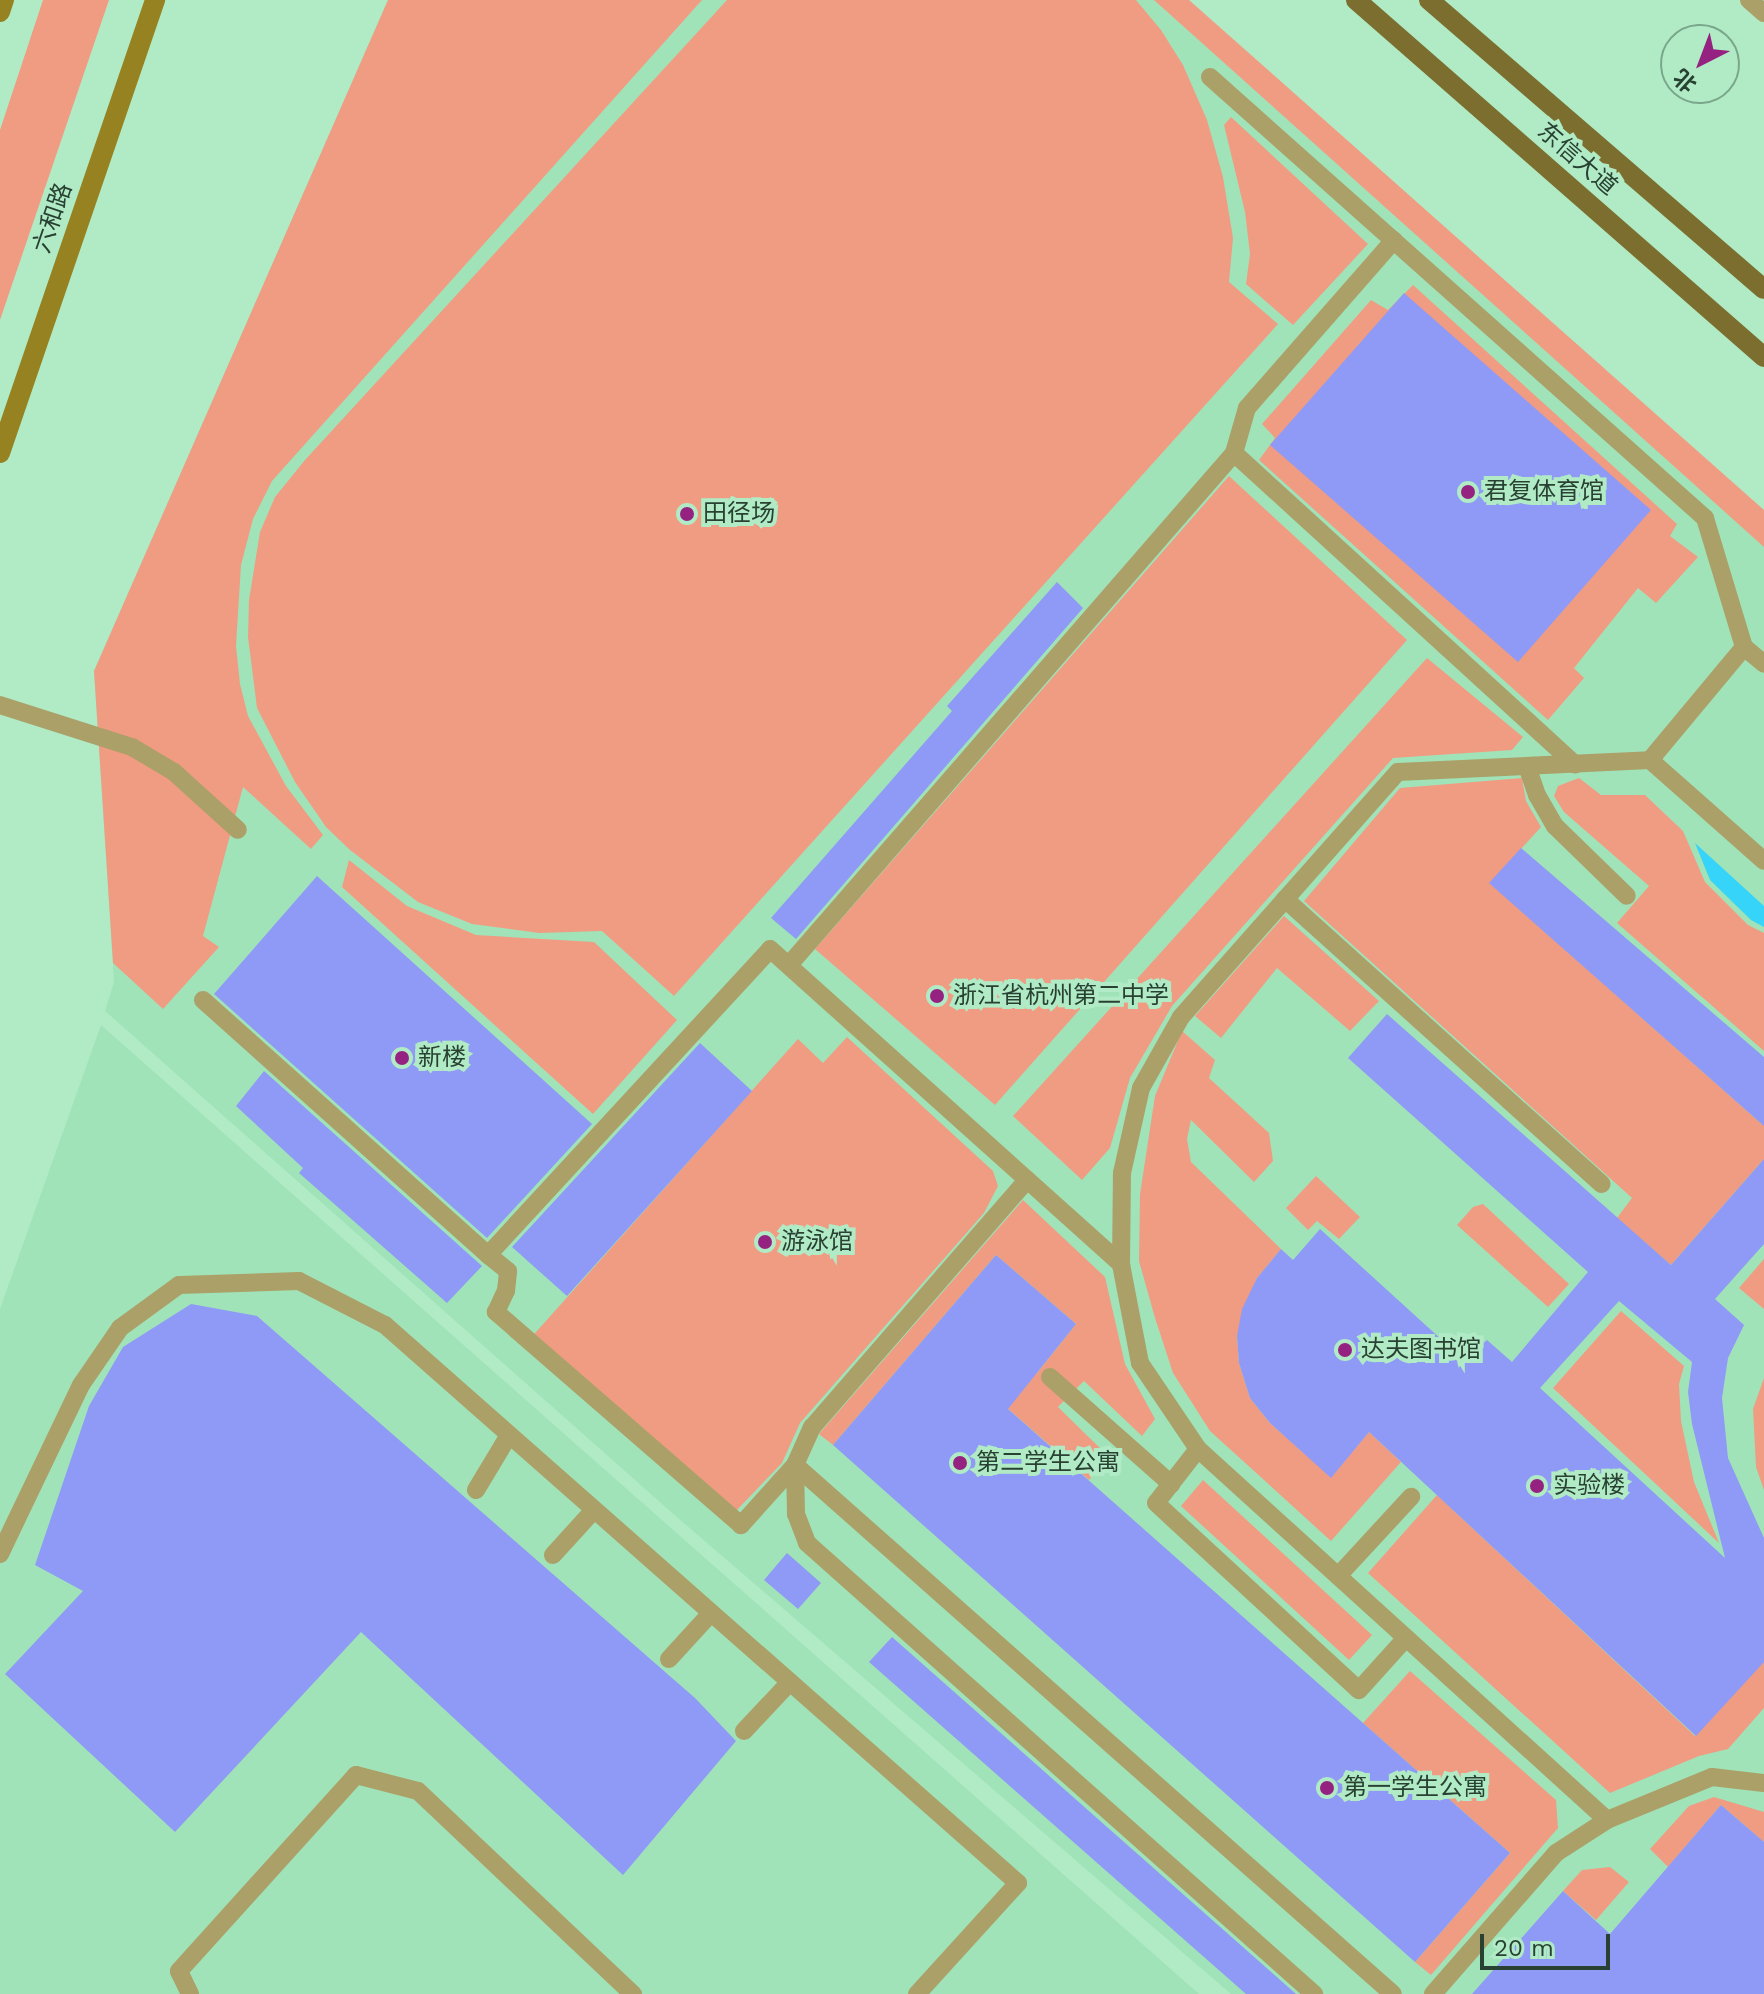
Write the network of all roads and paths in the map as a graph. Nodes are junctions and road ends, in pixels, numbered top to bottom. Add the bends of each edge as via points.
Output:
1 (4, 0) edge
2 (155, 0) edge
3 (1356, 0) edge
4 (1429, 0) edge
5 (1749, 0) edge
6 (0, 12) edge
7 (1764, 13) edge
8 (1210, 77) dead end
9 (1394, 240) junction
10 (1764, 289) edge
11 (1764, 357) edge
12 (0, 453) edge
13 (1234, 453) junction
14 (1744, 647) junction
15 (1764, 664) edge
16 (0, 705) edge
17 (1650, 760) junction
18 (1575, 764) junction
19 (1527, 766) junction
20 (238, 830) dead end
21 (1764, 861) edge
22 (1627, 896) dead end
23 (1285, 899) junction
24 (789, 965) junction
25 (203, 1000) dead end
26 (1027, 1180) junction
27 (1602, 1184) dead end
28 (488, 1255) junction
29 (1121, 1264) junction
30 (1050, 1377) dead end
31 (509, 1435) junction
32 (1198, 1449) junction
33 (795, 1465) junction
34 (1171, 1484) junction
35 (476, 1490) dead end
36 (1411, 1497) dead end
37 (594, 1510) junction
38 (0, 1554) edge
39 (553, 1555) dead end
40 (1338, 1576) junction
41 (711, 1613) junction
42 (1406, 1638) junction
43 (669, 1659) dead end
44 (790, 1682) junction
45 (744, 1731) dead end
46 (1760, 1778) edge
47 (1607, 1820) junction
48 (190, 1994) edge
49 (633, 1994) edge
50 (917, 1994) edge
51 (1314, 1994) edge
52 (1393, 1994) edge
53 (1433, 1994) edge

1 - 6 main road
2 - 12 main road, 六和路
3 - 11 main road, 东信大道
4 - 10 main road, 东信大道
5 - 7 lane
8 - 9 lane
9 - 13 lane via 1247,408
9 - 14 lane via 1705,518
13 - 18 lane
13 - 24 lane
14 - 15 lane
14 - 17 lane
16 - 20 lane via 132,747 174,772
17 - 18 lane
17 - 21 lane
18 - 19 lane
19 - 22 lane via 1555,826
19 - 23 lane via 1398,772
23 - 27 lane
23 - 29 lane via 1181,1017 1141,1088 1122,1173
24 - 26 lane
24 - 28 lane via 770,949
25 - 28 lane
26 - 29 lane
26 - 33 lane via 812,1427
28 - 33 lane via 508,1271 496,1312 741,1525
29 - 32 lane via 1140,1363
30 - 34 lane
31 - 35 lane
31 - 37 lane
31 - 38 lane via 385,1325 299,1281 179,1285 120,1328 81,1385
32 - 34 lane
32 - 40 lane
33 - 51 lane via 796,1514 807,1543
33 - 52 lane
34 - 42 lane via 1156,1503 1359,1690
36 - 40 lane
37 - 39 lane
37 - 41 lane
40 - 42 lane
41 - 43 lane
41 - 44 lane
42 - 47 lane
44 - 45 lane
44 - 50 lane via 1018,1883
46 - 47 lane via 1712,1777
47 - 53 lane via 1556,1853
48 - 49 lane via 179,1971 356,1775 418,1791

